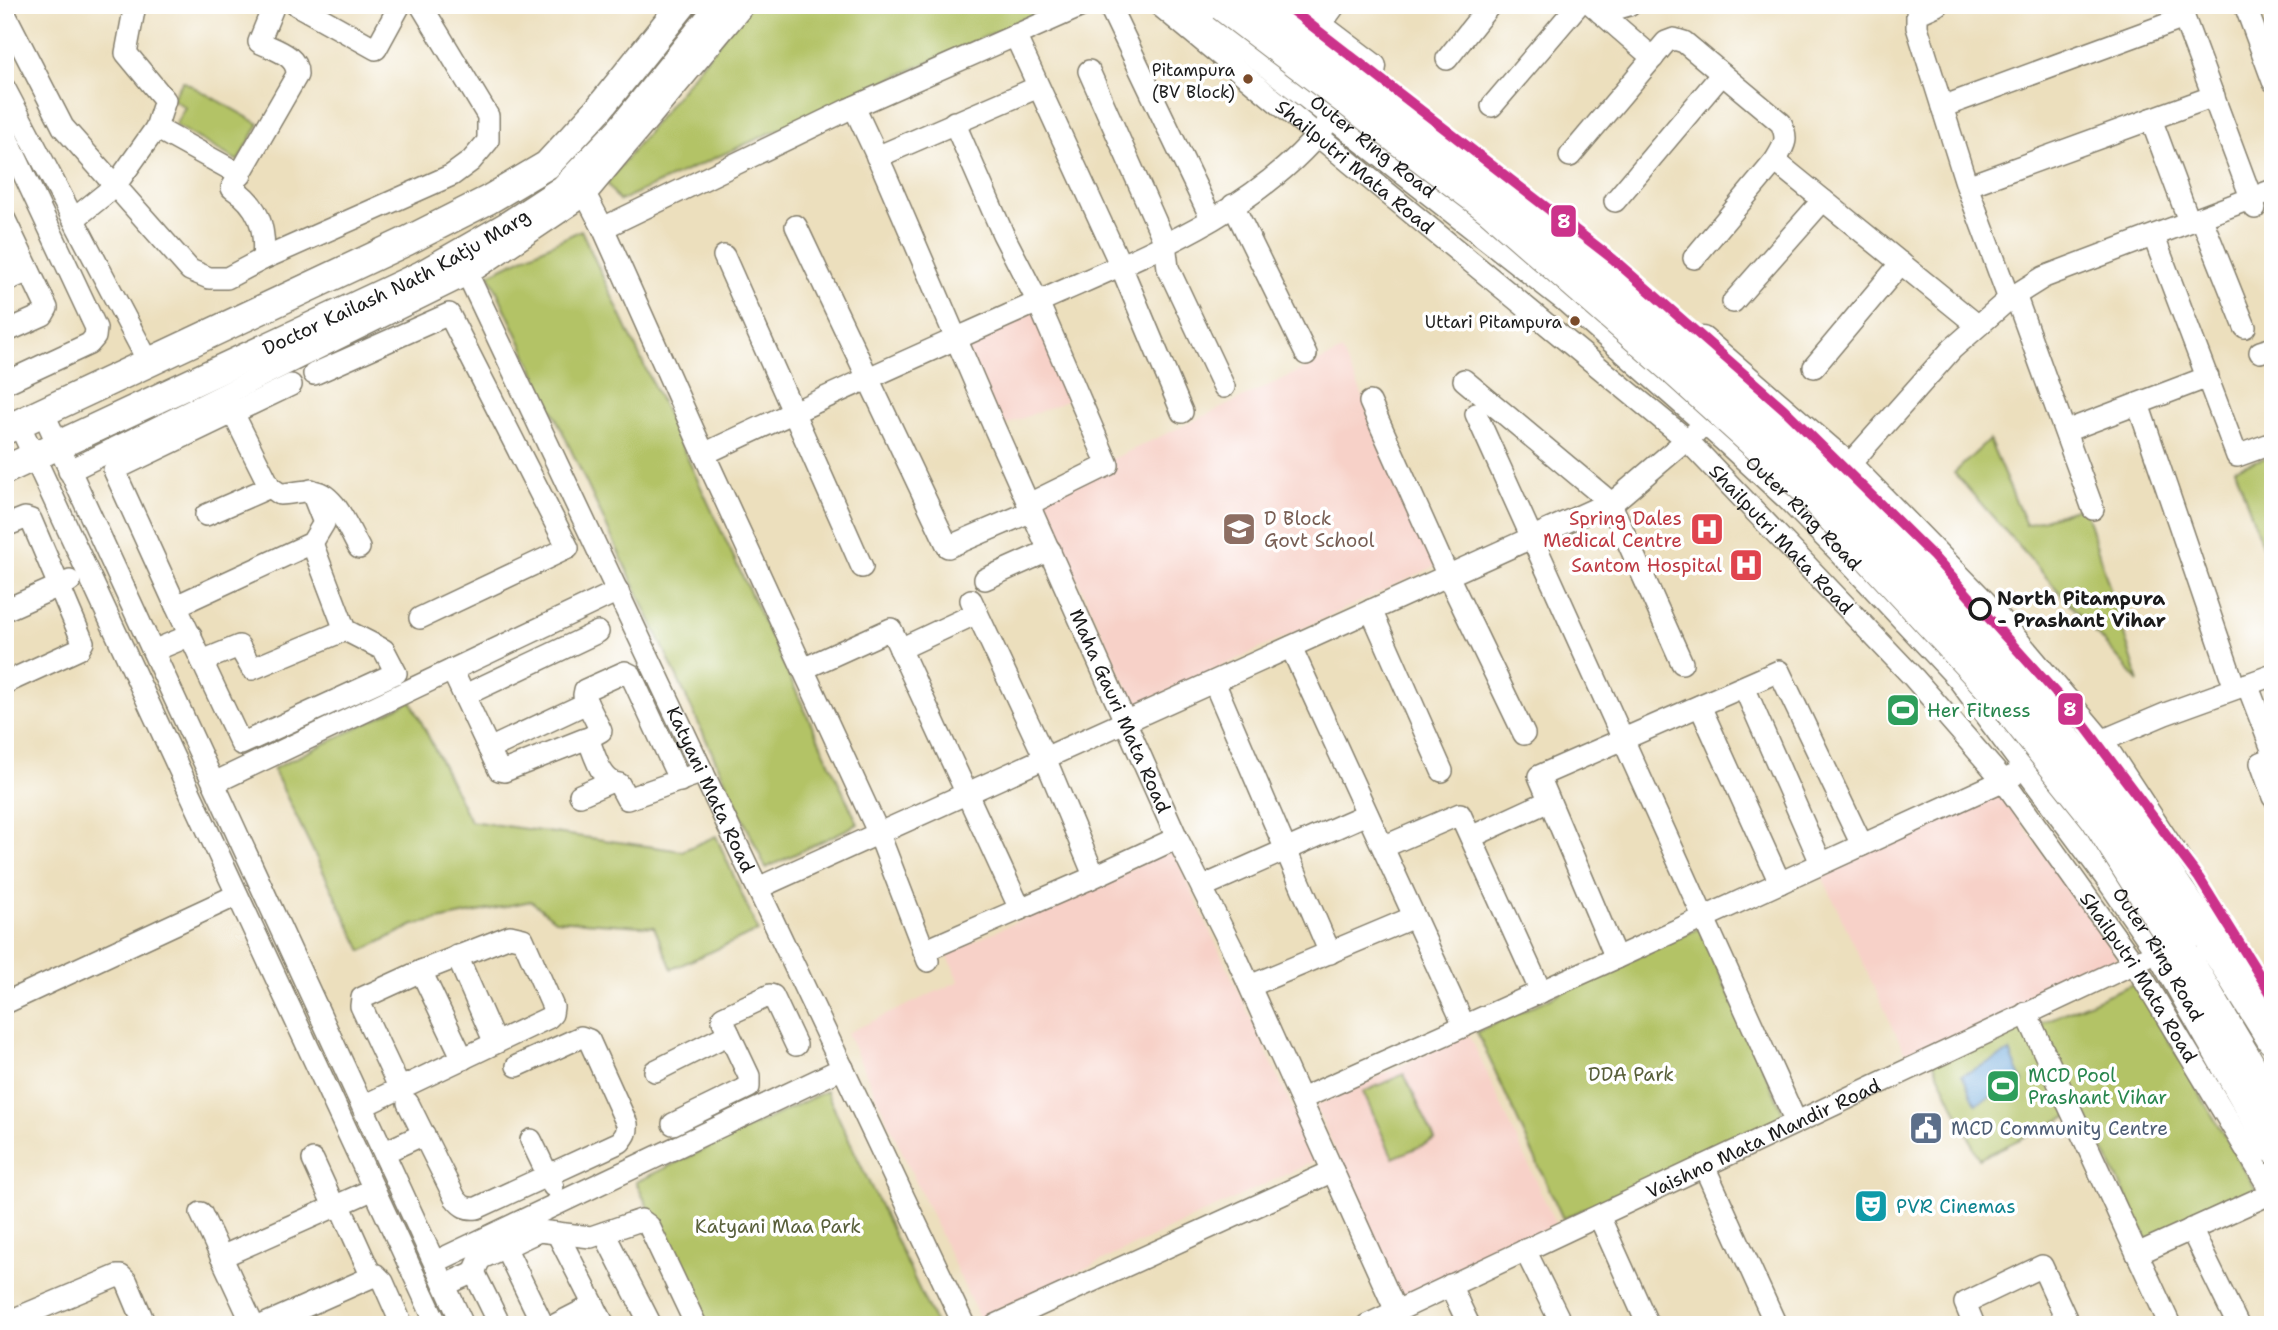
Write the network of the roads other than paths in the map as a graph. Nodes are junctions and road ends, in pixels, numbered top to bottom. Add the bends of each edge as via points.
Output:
1 (135, 5) edge
2 (274, 5) edge
3 (297, 5) edge
4 (400, 5) edge
5 (421, 5) edge
6 (682, 5) edge
7 (721, 5) edge
8 (744, 5) edge
9 (1084, 5) edge
10 (1109, 5) edge
11 (1159, 5) edge
12 (1265, 5) edge
13 (1290, 5) edge
14 (1490, 5) edge
15 (1578, 5) edge
16 (1629, 5) edge
17 (1937, 5) edge
18 (2245, 5) edge
19 (1597, 9) edge
20 (2182, 12) edge
21 (5, 14) edge
22 (1205, 15) edge
23 (1327, 16) edge
24 (663, 29) junction
25 (1015, 35) junction
26 (686, 49) junction
27 (1653, 58) junction
28 (1447, 59) dead end
29 (1089, 71) dead end
30 (1722, 74) junction
31 (2273, 81) edge
32 (1038, 87) junction
33 (5, 89) edge
34 (2214, 96) junction
35 (1492, 106) dead end
36 (853, 107) junction
37 (1942, 107) junction
38 (2151, 119) junction
39 (954, 122) junction
40 (1326, 125) junction
41 (156, 128) junction
42 (6, 140) edge
43 (1570, 156) dead end
44 (877, 157) junction
45 (1775, 161) junction
46 (241, 175) junction
47 (115, 186) junction
48 (580, 186) junction
49 (1967, 186) junction
50 (2273, 190) edge
51 (1823, 200) junction
52 (1615, 201) dead end
53 (2260, 202) edge
54 (1233, 205) junction
55 (44, 217) junction
56 (1212, 218) junction
57 (74, 219) junction
58 (2197, 224) junction
59 (8, 226) edge
60 (796, 226) dead end
61 (603, 228) junction
62 (1165, 243) junction
63 (2157, 245) junction
64 (724, 256) dead end
65 (1694, 258) dead end
66 (263, 259) junction
67 (1901, 263) junction
68 (463, 264) junction
69 (1120, 264) junction
70 (29, 271) junction
71 (5, 281) edge
72 (2014, 301) junction
73 (1038, 302) junction
74 (1732, 302) dead end
75 (1977, 325) junction
76 (1687, 327) junction
77 (2245, 327) dead end
78 (5, 332) edge
79 (338, 337) junction
80 (958, 338) junction
81 (1306, 354) dead end
82 (348, 359) junction
83 (149, 363) junction
84 (1814, 366) dead end
85 (1647, 369) junction
86 (314, 374) dead end
87 (2208, 377) junction
88 (869, 378) junction
89 (517, 379) junction
90 (1464, 380) dead end
91 (5, 383) edge
92 (291, 385) dead end
93 (1224, 387) dead end
94 (223, 392) junction
95 (489, 394) junction
96 (1370, 402) dead end
97 (2138, 404) junction
98 (792, 412) junction
99 (1182, 412) dead end
100 (1476, 414) dead end
101 (23, 422) edge
102 (1697, 431) junction
103 (2066, 431) junction
104 (2273, 443) edge
105 (704, 454) junction
106 (54, 458) junction
107 (1851, 469) junction
108 (5, 470) edge
109 (270, 487) junction
110 (311, 490) junction
111 (1610, 502) junction
112 (1030, 507) junction
113 (2094, 509) dead end
114 (206, 515) dead end
115 (5, 526) edge
116 (1533, 537) junction
117 (312, 543) junction
118 (359, 548) dead end
119 (1050, 550) junction
120 (862, 567) dead end
121 (88, 573) junction
122 (1953, 573) junction
123 (1448, 576) junction
124 (985, 579) dead end
125 (59, 586) junction
126 (618, 592) junction
127 (176, 606) junction
128 (5, 610) edge
129 (1371, 610) junction
130 (1903, 615) junction
131 (420, 618) dead end
132 (345, 630) junction
133 (598, 632) dead end
134 (191, 635) junction
135 (1291, 647) junction
136 (900, 649) junction
137 (153, 651) junction
138 (202, 661) junction
139 (1682, 663) dead end
140 (803, 669) junction
141 (452, 670) junction
142 (2273, 675) edge
143 (1214, 681) junction
144 (5, 683) edge
145 (2241, 686) junction
146 (1744, 687) junction
147 (465, 695) junction
148 (587, 703) junction
149 (1700, 706) junction
150 (1126, 721) junction
151 (1524, 734) dead end
152 (514, 737) junction
153 (1624, 738) junction
154 (587, 739) junction
155 (2099, 741) junction
156 (489, 749) junction
157 (2273, 752) edge
158 (1045, 758) junction
159 (2273, 758) edge
160 (2029, 769) junction
161 (1442, 771) dead end
162 (703, 772) junction
163 (528, 773) junction
164 (680, 780) junction
165 (2003, 780) junction
166 (610, 782) junction
167 (214, 783) junction
168 (967, 793) junction
169 (580, 795) dead end
170 (2273, 797) edge
171 (1549, 801) junction
172 (1367, 814) junction
173 (879, 834) junction
174 (1471, 837) junction
175 (1177, 838) junction
176 (1862, 845) junction
177 (1383, 847) junction
178 (1286, 850) junction
179 (1821, 863) junction
180 (1089, 879) junction
181 (1780, 883) junction
182 (1202, 887) junction
183 (758, 888) junction
184 (237, 895) junction
185 (1020, 909) junction
186 (1703, 916) junction
187 (1414, 917) junction
188 (1330, 953) junction
189 (2172, 953) junction
190 (457, 956) junction
191 (1616, 958) junction
192 (2134, 963) junction
193 (421, 971) junction
194 (1250, 986) junction
195 (807, 992) junction
196 (1541, 992) junction
197 (5, 1003) edge
198 (778, 1006) junction
199 (2273, 1009) edge
200 (2026, 1013) junction
201 (1464, 1025) junction
202 (735, 1029) junction
203 (2273, 1039) edge
204 (495, 1043) junction
205 (796, 1045) dead end
206 (463, 1059) junction
207 (517, 1066) dead end
208 (843, 1068) junction
209 (655, 1071) dead end
210 (404, 1096) junction
211 (1301, 1099) junction
212 (363, 1106) junction
213 (2273, 1106) edge
214 (1796, 1122) junction
215 (673, 1124) dead end
216 (424, 1134) junction
217 (531, 1140) dead end
218 (2273, 1149) edge
219 (384, 1152) junction
220 (313, 1160) dead end
221 (1704, 1166) junction
222 (1333, 1171) junction
223 (548, 1175) junction
224 (374, 1189) junction
225 (2272, 1194) edge
226 (561, 1202) junction
227 (337, 1205) junction
228 (201, 1213) dead end
229 (1599, 1216) junction
230 (2191, 1229) junction
231 (557, 1233) junction
232 (604, 1233) junction
233 (505, 1247) junction
234 (1525, 1250) junction
235 (2137, 1254) junction
236 (221, 1257) junction
237 (474, 1272) junction
238 (371, 1275) junction
239 (440, 1275) junction
240 (1450, 1285) junction
241 (594, 1305) junction
242 (1396, 1311) junction
243 (5, 1323) edge
244 (145, 1325) edge
245 (253, 1325) edge
246 (263, 1325) edge
247 (402, 1325) edge
248 (437, 1325) edge
249 (463, 1325) edge
250 (500, 1325) edge
251 (543, 1325) edge
252 (555, 1325) edge
253 (604, 1325) edge
254 (651, 1325) edge
255 (696, 1325) edge
256 (964, 1325) edge
257 (996, 1325) edge
258 (1367, 1325) edge
259 (1469, 1325) edge
260 (1562, 1325) edge
261 (1648, 1325) edge
262 (1776, 1325) edge
263 (1974, 1325) edge
264 (2069, 1325) edge
265 (2170, 1325) edge
266 (2238, 1325) edge

1 - 41 street via 126,53 165,100
2 - 46 street via 259,42 291,59 297,66 296,75
3 - 4 street via 376,49
5 - 66 street via 488,116 488,141 452,176
6 - 24 main road, Doctor Kailash Nath Katju Marg
7 - 26 main road, Doctor Kailash Nath Katju Marg
8 - 48 street
9 - 25 street
10 - 56 street
11 - 22 street
12 - 203 highway, bridge via 1509,191 1828,475 2015,680 2118,802
13 - 23 main road
14 - 28 street
15 - 35 street
16 - 19 street
17 - 37 street via 1917,14 1916,20
18 - 31 street
19 - 27 street
20 - 34 street
20 - 37 street
21 - 47 street via 63,127
22 - 40 main road, Outer Ring Road
22 - 189 highway, Outer Ring Road, bridge via 1490,208 1810,492 2017,719 2096,817
23 - 76 main road
24 - 26 main road
24 - 83 main road, Doctor Kailash Nath Katju Marg via 547,165 418,236
25 - 32 street
25 - 36 street
26 - 48 main road, Doctor Kailash Nath Katju Marg
27 - 30 street via 1674,39
27 - 43 street
29 - 62 street
30 - 45 street via 1781,123 1786,134
30 - 52 street
32 - 39 street
32 - 69 street
33 - 57 street
34 - 38 street
34 - 53 street
36 - 44 street, Maha Gauri Mata Road
36 - 61 street
37 - 49 street
38 - 49 street
38 - 58 street
39 - 44 street
39 - 73 street
40 - 54 street via 1294,161
40 - 85 main road, Outer Ring Road via 1568,299
40 - 102 street, Shailputri Mata Road
41 - 46 street
41 - 47 street
42 - 55 street
44 - 80 street, Maha Gauri Mata Road
45 - 51 street
45 - 65 street
46 - 66 street via 232,188 257,215 265,236
47 - 57 street
47 - 66 street via 190,270 209,278 227,278
48 - 61 street
48 - 68 main road, Doctor Kailash Nath Katju Marg via 564,189 518,219
49 - 72 street
50 - 53 street
51 - 67 street
51 - 74 street
53 - 58 street
54 - 56 street
54 - 81 street
55 - 59 street
55 - 91 street via 96,328 95,337 89,344
56 - 62 street
57 - 83 street
58 - 63 street
58 - 72 street via 2044,276
58 - 77 street
59 - 70 street
60 - 88 street
61 - 105 street
62 - 69 street
62 - 93 street via 1168,268
63 - 72 street
63 - 87 street
64 - 98 street
67 - 75 street
67 - 84 street
68 - 79 street
68 - 89 street, Katyani Mata Road
68 - 94 main road, Doctor Kailash Nath Katju Marg via 422,275
69 - 73 street
69 - 99 street
70 - 71 street
70 - 78 street via 46,312
72 - 75 street
72 - 103 street
72 - 107 street
73 - 80 street
73 - 112 street via 1108,465
75 - 107 street
76 - 85 main road
76 - 107 main road
79 - 82 street
79 - 94 street
80 - 88 street
80 - 112 street, Maha Gauri Mata Road
82 - 86 street
82 - 95 street via 449,314
83 - 101 main road, Doctor Kailash Nath Katju Marg
85 - 102 main road, Outer Ring Road
87 - 97 street
87 - 104 street via 2237,456
88 - 98 street
88 - 112 street via 948,547
89 - 95 street
89 - 126 street, Katyani Mata Road
90 - 111 street
92 - 94 street
94 - 106 main road, Doctor Kailash Nath Katju Marg
94 - 109 street
94 - 127 street via 114,470
95 - 131 street via 568,548
96 - 123 street
97 - 103 street
97 - 145 street
98 - 105 street
98 - 120 street
100 - 116 street
101 - 106 street
102 - 111 street
102 - 130 main road, Outer Ring Road via 1788,495
102 - 165 street, Shailputri Mata Road
103 - 113 street
105 - 140 street
106 - 108 main road, Doctor Kailash Nath Katju Marg
106 - 121 street
106 - 137 street
107 - 122 main road
109 - 110 street via 280,494
109 - 114 street
110 - 117 street via 324,523
110 - 118 street via 324,494 333,504
111 - 116 street
111 - 139 street
112 - 119 street, Maha Gauri Mata Road
115 - 125 street via 31,520
116 - 123 street
116 - 153 street
117 - 127 street
117 - 132 street
119 - 124 street
119 - 150 street, Maha Gauri Mata Road
121 - 125 street
121 - 184 street
122 - 130 main road
122 - 155 main road
123 - 129 street
123 - 151 street
125 - 128 street
125 - 144 street via 82,646
126 - 141 street
126 - 162 street, Katyani Mata Road
127 - 134 street
129 - 135 street
129 - 161 street
130 - 160 main road, Outer Ring Road via 1961,677
132 - 138 street via 252,669 239,646
132 - 138 street via 384,650 396,673 241,744
133 - 147 street
134 - 137 street
134 - 138 street
135 - 143 street
135 - 172 street
136 - 140 street via 891,629
136 - 158 street via 974,607
136 - 168 street
137 - 167 street
140 - 173 street
141 - 147 street
141 - 167 street
142 - 145 street
143 - 150 street
143 - 178 street
145 - 155 street
145 - 157 street
146 - 149 street
146 - 176 street via 1779,671
146 - 179 street
147 - 156 street
148 - 152 street
148 - 154 street via 601,731
148 - 164 street via 585,690 629,673
149 - 153 street
149 - 181 street
150 - 158 street
150 - 175 street, Maha Gauri Mata Road
152 - 156 street
152 - 163 street
153 - 171 street via 1539,776
153 - 186 street
154 - 163 street
154 - 166 street
155 - 199 main road
156 - 163 street via 499,771
158 - 168 street
158 - 180 street via 1093,873
159 - 170 street via 2261,763
160 - 165 street
160 - 189 main road, Outer Ring Road
162 - 164 street
162 - 183 street, Katyani Mata Road
164 - 166 street via 627,799 619,784
165 - 176 street
165 - 192 street, Shailputri Mata Road
166 - 169 street
167 - 212 street
168 - 173 street
168 - 185 street
171 - 174 street
171 - 191 street
172 - 177 street
172 - 178 street
173 - 183 street
173 - 185 street via 926,956
174 - 177 street via 1460,814
174 - 196 street
175 - 180 street
175 - 182 street, Maha Gauri Mata Road
176 - 179 street
177 - 187 street
178 - 182 street
178 - 188 street
179 - 181 street
180 - 185 street
181 - 186 street
182 - 194 street, Maha Gauri Mata Road
183 - 195 street, Katyani Mata Road
184 - 197 street
184 - 224 street
186 - 191 street
186 - 214 street
187 - 188 street
187 - 201 street
188 - 194 street
189 - 192 street, Vaishno Mata Mandir Road
189 - 213 highway, Outer Ring Road
189 - 218 main road, Outer Ring Road
190 - 193 street
190 - 204 street
190 - 204 street via 517,936 532,956 552,1014
191 - 196 street
192 - 200 street, Vaishno Mata Mandir Road
192 - 225 street, Shailputri Mata Road
193 - 206 street
193 - 210 street via 365,995 360,1002
194 - 211 street, Maha Gauri Mata Road
195 - 198 street
195 - 208 street, Katyani Mata Road
196 - 201 street
198 - 202 street
198 - 205 street
200 - 214 street, Vaishno Mata Mandir Road
200 - 235 street
201 - 211 street
202 - 209 street
202 - 215 street via 750,1076 749,1087
204 - 206 street
206 - 210 street
207 - 223 street via 585,1038 592,1043 627,1124 620,1142
208 - 226 street
208 - 256 street, Katyani Mata Road
210 - 212 street
210 - 216 street
211 - 222 street, Maha Gauri Mata Road
212 - 219 street
214 - 221 street, Vaishno Mata Mandir Road
216 - 219 street
216 - 223 street via 455,1198 468,1209
217 - 223 street
219 - 239 street
220 - 227 street
221 - 229 street, Vaishno Mata Mandir Road
221 - 262 street
222 - 242 street, Maha Gauri Mata Road
222 - 257 street
223 - 226 street
224 - 227 street
224 - 248 street
225 - 230 street
226 - 239 street
227 - 236 street
227 - 238 street
228 - 236 street
229 - 234 street, Vaishno Mata Mandir Road
229 - 261 street
230 - 235 street
230 - 266 street
231 - 232 street via 582,1237
231 - 233 street via 538,1231
231 - 241 street
232 - 254 street
232 - 255 street via 641,1220 649,1226
233 - 237 street via 479,1260
233 - 251 street
234 - 240 street, Vaishno Mata Mandir Road
234 - 260 street
235 - 265 street
236 - 245 street
237 - 239 street
237 - 250 street
238 - 246 street
238 - 247 street via 383,1282
239 - 249 street
240 - 242 street, Vaishno Mata Mandir Road
240 - 259 street
241 - 252 street
241 - 253 street
242 - 258 street, Vaishno Mata Mandir Road
243 - 244 street via 121,1276
263 - 264 street via 1965,1303 2042,1266

